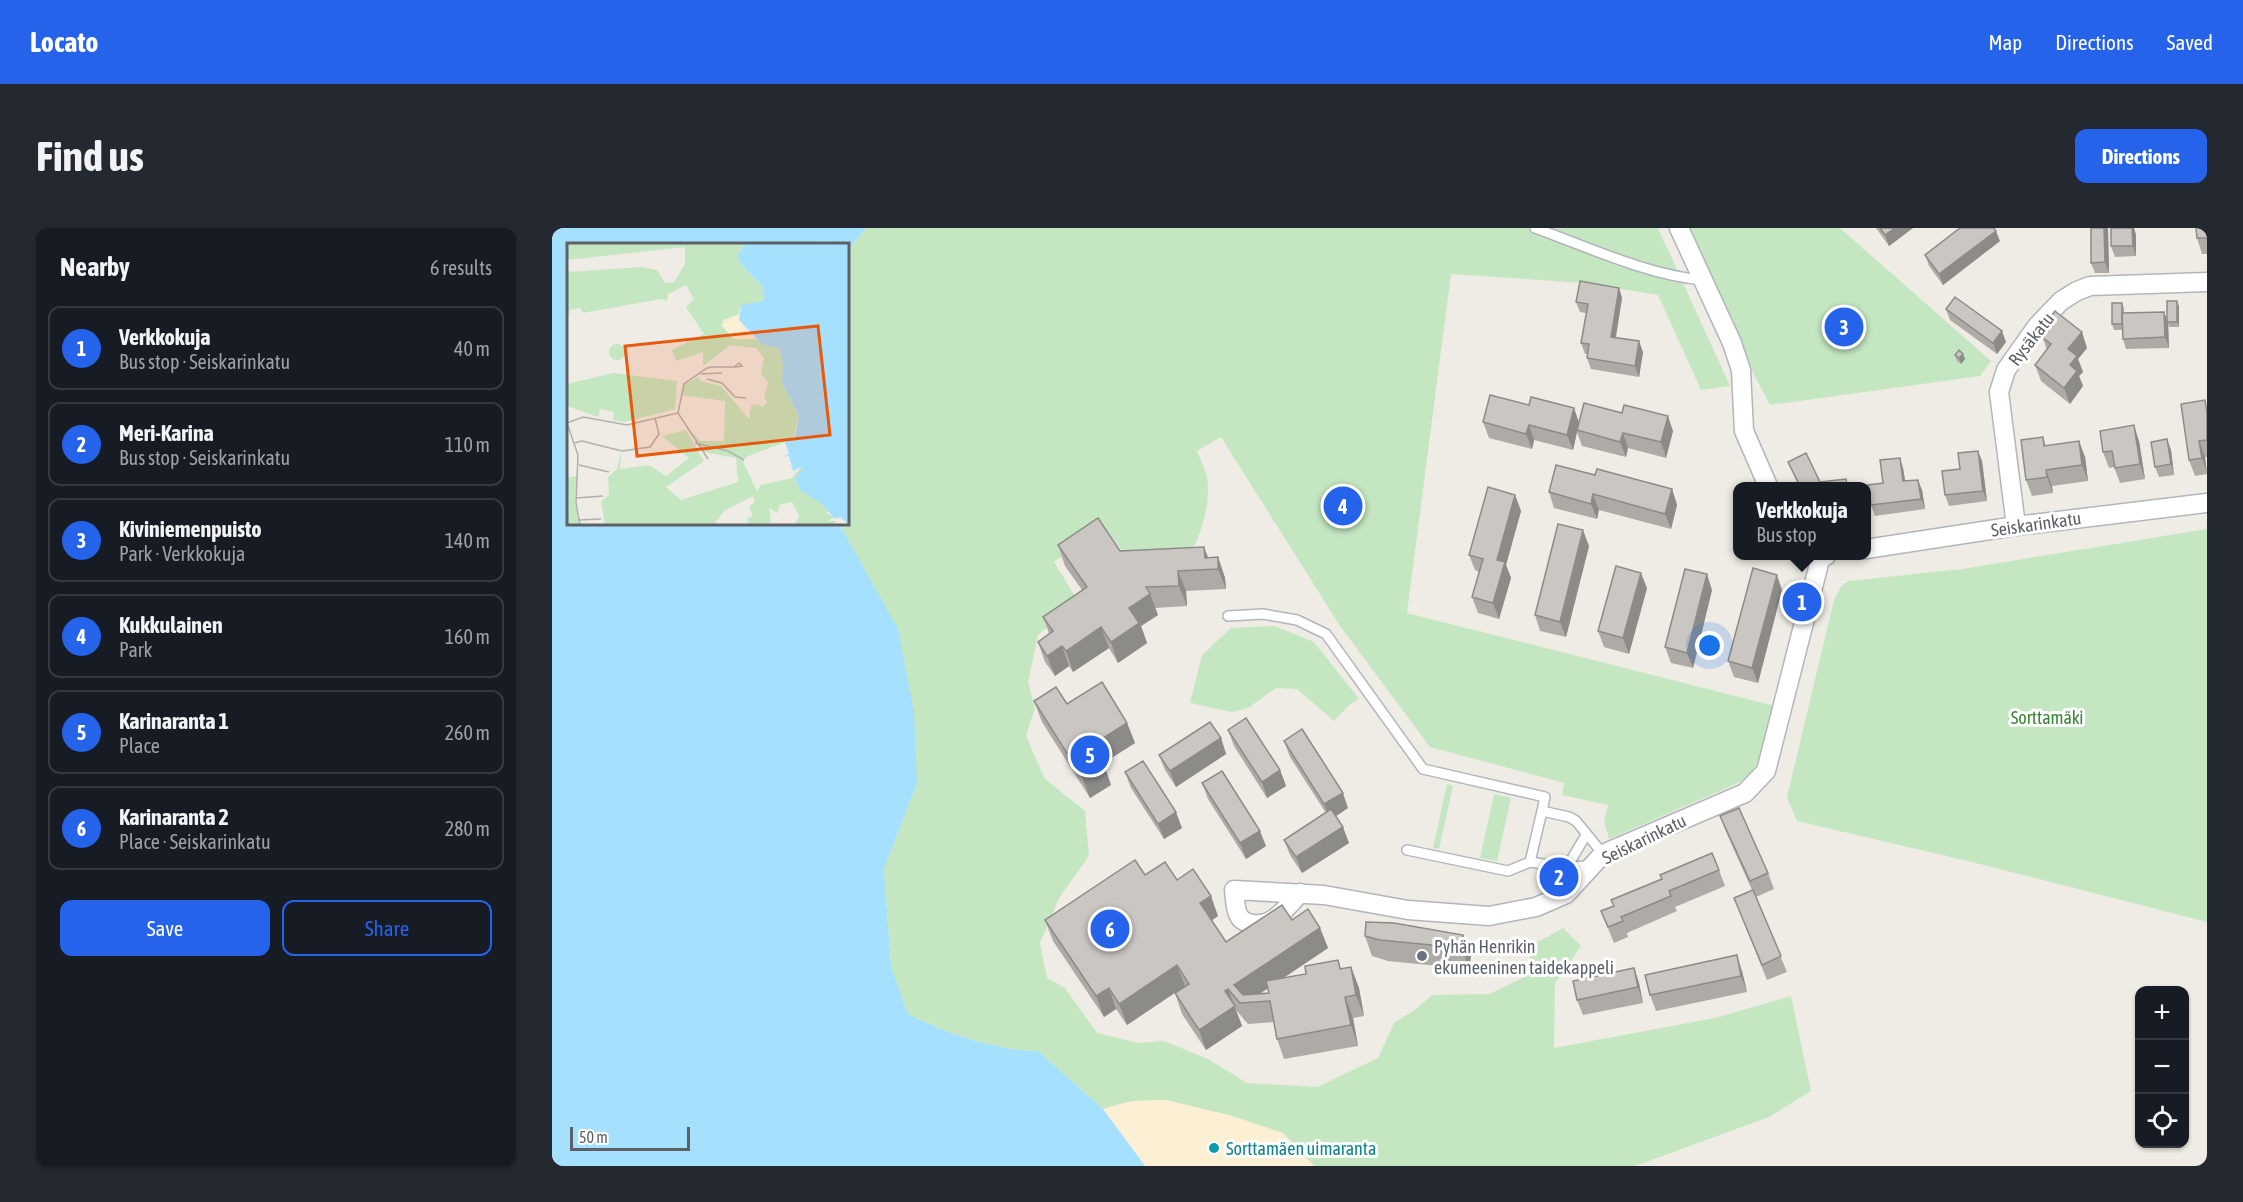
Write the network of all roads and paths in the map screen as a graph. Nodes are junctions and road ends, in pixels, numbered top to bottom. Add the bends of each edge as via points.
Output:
1 (1535, 228) edge
2 (1679, 228) edge
3 (1703, 279) junction
4 (2207, 282) edge
5 (1766, 482) edge
6 (2207, 503) edge
7 (2016, 526) junction
8 (1871, 548) edge
9 (1817, 560) edge
10 (1228, 616) dead end
11 (1542, 811) junction
12 (1586, 835) junction
13 (1407, 850) dead end
14 (1598, 860) junction
15 (1530, 862) junction
16 (1567, 867) junction
17 (1300, 893) dead end

1 - 3 lane via 1659,272
2 - 3 street
3 - 5 street via 1741,370 1744,431
4 - 7 street, Rysäkatu via 2090,286 2061,301 2037,327 2006,370 1999,392
6 - 7 street, Seiskarinkatu
7 - 8 street, Seiskarinkatu
9 - 14 street, Seiskarinkatu via 1766,771 1745,793
10 - 11 lane via 1263,614 1297,620 1326,634 1423,769 1545,797
11 - 12 lane via 1569,817
11 - 15 lane
12 - 14 lane
12 - 16 lane
13 - 15 lane via 1508,871
14 - 16 lane
14 - 17 street, Seiskarinkatu via 1566,894 1551,902 1489,916 1408,910
15 - 16 lane

